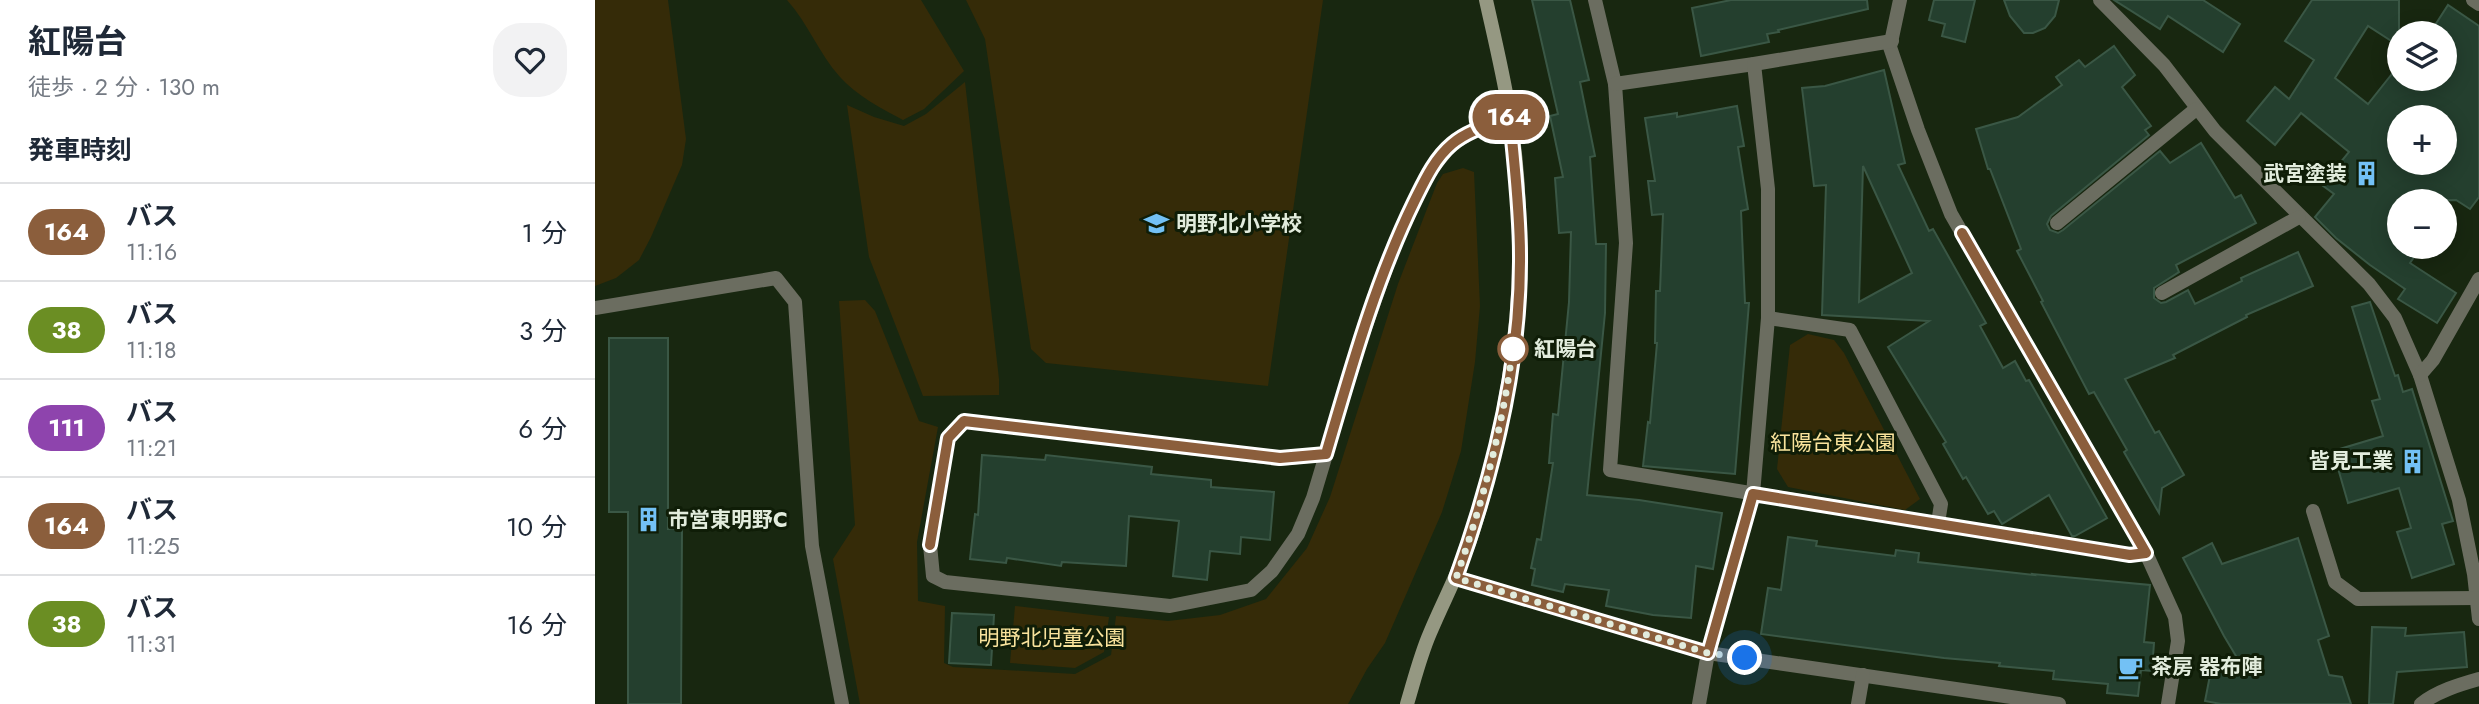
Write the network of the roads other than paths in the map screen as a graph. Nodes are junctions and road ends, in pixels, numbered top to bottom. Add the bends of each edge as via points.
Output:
1 (1486, 0) edge
2 (1595, 0) edge
3 (1900, 0) edge
4 (2473, 0) edge
5 (2102, 1) edge
6 (2479, 4) edge
7 (1892, 41) junction
8 (1754, 64) junction
9 (1615, 84) junction
10 (2196, 109) junction
11 (1510, 117) junction
12 (2299, 217) junction
13 (2057, 223) dead end
14 (2479, 279) edge
15 (2162, 293) dead end
16 (595, 308) edge
17 (1768, 318) junction
18 (2420, 374) junction
19 (1326, 454) junction
20 (1753, 494) junction
21 (2313, 511) dead end
22 (1938, 523) junction
23 (2146, 553) junction
24 (1456, 578) junction
25 (2477, 598) junction
26 (2479, 619) edge
27 (1708, 653) junction
28 (1863, 675) junction
29 (2479, 679) edge
30 (1995, 699) edge
31 (842, 704) edge
32 (1407, 704) edge
33 (1699, 704) edge
34 (1859, 704) edge
35 (2059, 704) edge
36 (2168, 704) edge
37 (2421, 704) edge

1 - 11 street
2 - 9 street
3 - 7 street
4 - 6 street
5 - 10 street via 2164,65
7 - 8 street
7 - 23 street via 1890,47 1918,130 1951,214
8 - 9 street
8 - 17 street via 1768,189
9 - 20 street via 1626,243 1610,470
10 - 12 street
10 - 13 street
11 - 19 street via 1452,144 1429,172 1395,243
11 - 24 street via 1520,256 1516,325 1490,471
12 - 15 street
12 - 18 street via 2369,284 2395,318
14 - 18 street via 2433,360
16 - 31 street via 776,278 795,302 812,546
17 - 20 street
17 - 22 street via 1850,330 1941,504
18 - 25 street via 2459,500
19 - 19 street via 1280,458 964,421 948,438 930,545 933,576 945,582 1170,606 1251,590 1272,571 1298,534
20 - 22 street
20 - 27 street
21 - 25 street via 2335,582 2358,599
22 - 23 street via 2130,555
23 - 36 street via 2175,617 2178,641
24 - 27 street
24 - 32 street via 1429,635
25 - 26 street
27 - 28 street
27 - 33 street
28 - 30 street
28 - 34 street
29 - 37 street
30 - 35 street

